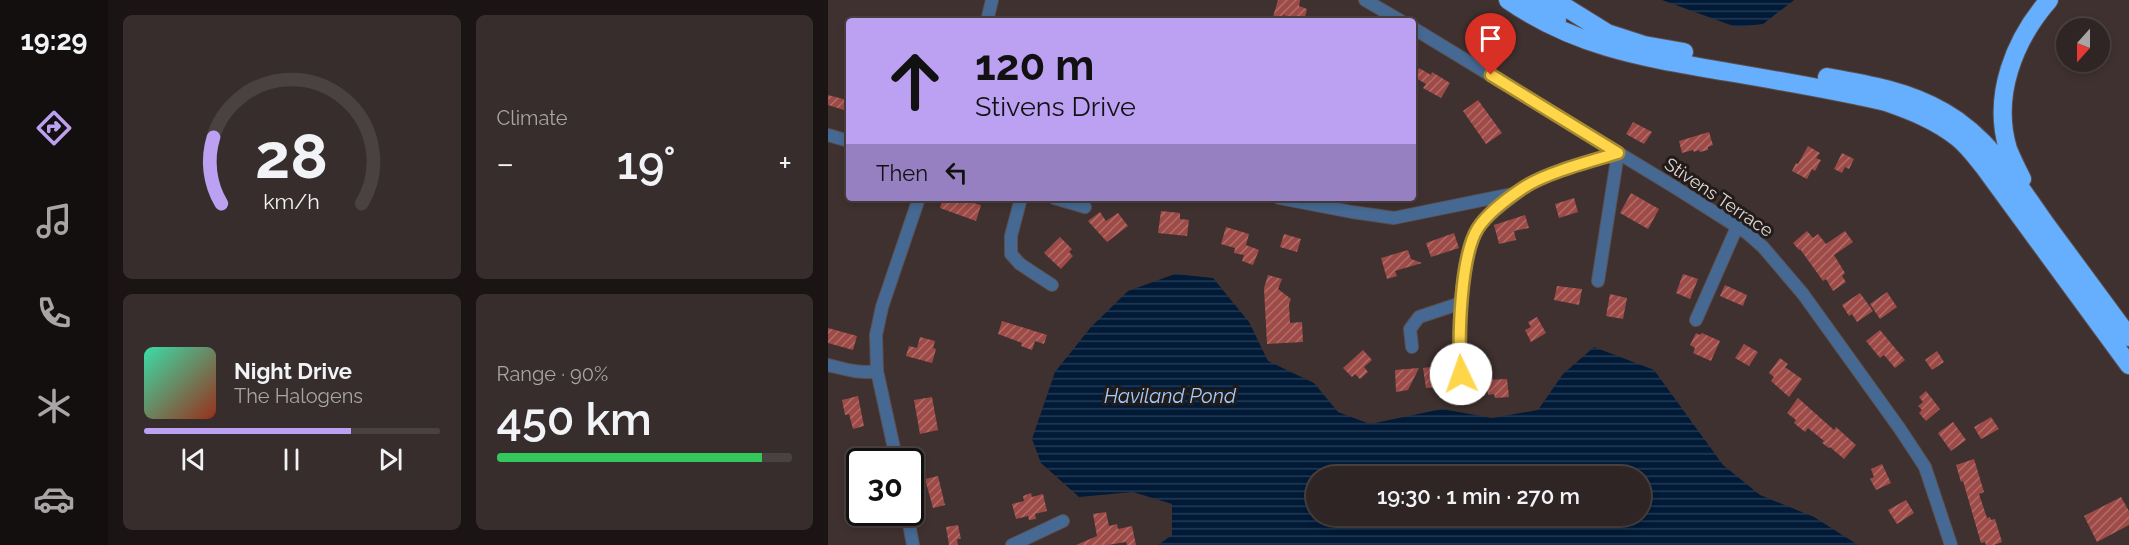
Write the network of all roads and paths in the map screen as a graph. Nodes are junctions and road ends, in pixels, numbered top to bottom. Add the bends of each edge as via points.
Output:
1 (992, 0) edge
2 (1365, 0) edge
3 (1508, 0) edge
4 (1533, 0) edge
5 (1554, 0) edge
6 (2049, 0) edge
7 (988, 18) edge
8 (1396, 18) edge
9 (1416, 30) edge
10 (1644, 58) junction
11 (828, 135) edge
12 (846, 140) edge
13 (1618, 153) junction
14 (1517, 193) junction
15 (918, 201) edge
16 (1020, 201) edge
17 (1064, 201) edge
18 (1295, 201) edge
19 (1085, 207) dead end
20 (2035, 208) junction
21 (1737, 227) junction
22 (1598, 281) dead end
23 (1052, 285) dead end
24 (1461, 303) junction
25 (1696, 320) dead end
26 (2129, 337) edge
27 (1412, 347) dead end
28 (828, 365) edge
29 (2129, 365) edge
30 (877, 371) junction
31 (1461, 374) dead end
32 (894, 448) edge
33 (1063, 521) dead end
34 (909, 526) edge
35 (913, 545) edge
36 (1012, 545) edge
37 (1951, 545) edge

1 - 7 street
2 - 8 street
3 - 10 highway via 1574,36
4 - 10 highway via 1570,29
5 - 20 highway via 1590,24 1624,39 1862,83 1927,103 1946,112 1982,142
6 - 20 highway via 2019,43 2002,99 2008,150
9 - 13 street, Stivens Terrace
10 - 29 highway via 1886,102 1940,126 1960,140 1984,167
11 - 12 street
13 - 14 street via 1566,169
13 - 21 street, Stivens Terrace
13 - 22 street
14 - 18 street via 1394,218
14 - 24 street via 1478,229 1469,250
15 - 30 street via 882,307 876,335
16 - 23 street via 1011,236 1011,254
17 - 19 street
20 - 26 highway
21 - 25 street
21 - 37 street, Stivens Terrace via 1763,247 1803,294 1925,466
24 - 27 street via 1419,317 1410,329
24 - 31 street
28 - 30 street via 853,372
30 - 32 street
33 - 36 street
34 - 35 street

